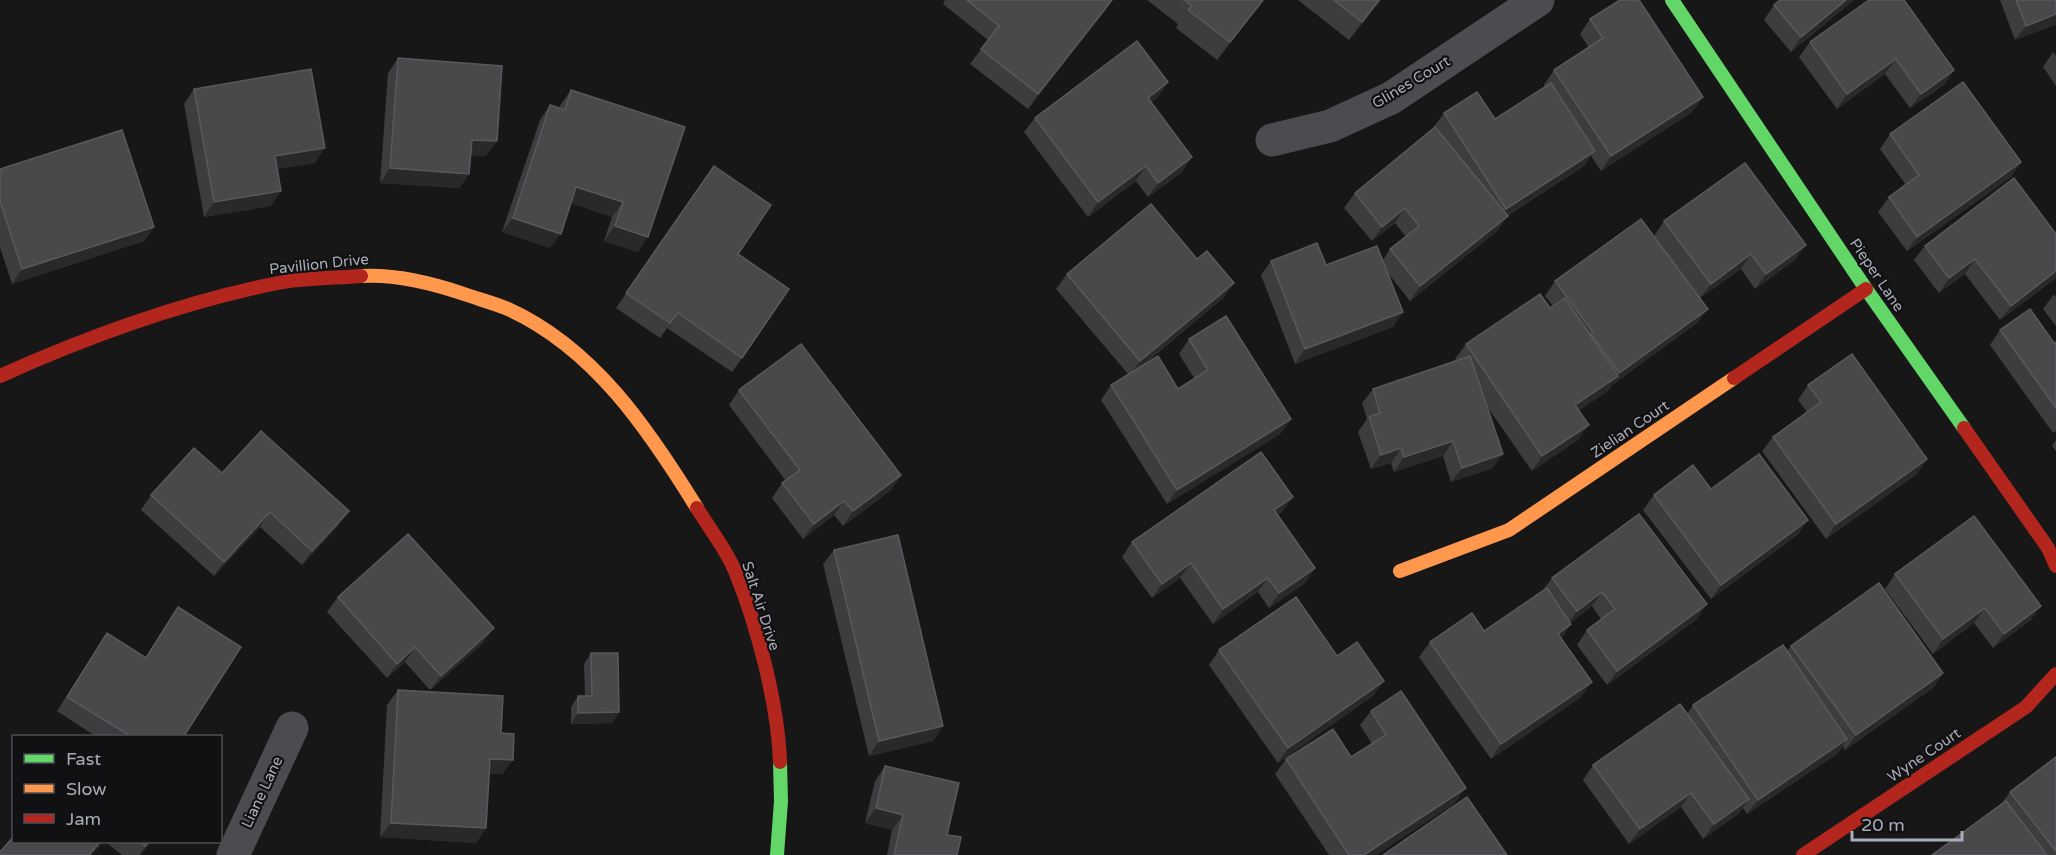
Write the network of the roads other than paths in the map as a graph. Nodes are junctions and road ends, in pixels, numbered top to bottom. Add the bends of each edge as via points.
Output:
1 (1538, 0) edge
2 (1672, 0) edge
3 (1272, 140) dead end
4 (1866, 289) junction
5 (570, 347) joint
6 (0, 376) edge
7 (2056, 566) edge
8 (1400, 571) dead end
9 (2056, 674) edge
10 (292, 728) dead end
11 (233, 855) edge
12 (777, 855) edge
13 (1803, 855) edge

1 - 3 street, Glines Court via 1391,98 1330,126
2 - 4 street, Pieper Lane
4 - 7 street, Pieper Lane via 2048,548
4 - 8 street, Zielian Court via 1509,530
5 - 6 street, Pavillion Drive via 508,309 439,285 378,275 285,282 160,313 78,341
5 - 12 street, Salt Air Drive via 629,406 734,569 753,624 779,732 781,801
9 - 13 street, Wyne Court via 2026,707
10 - 11 street, Liane Lane

